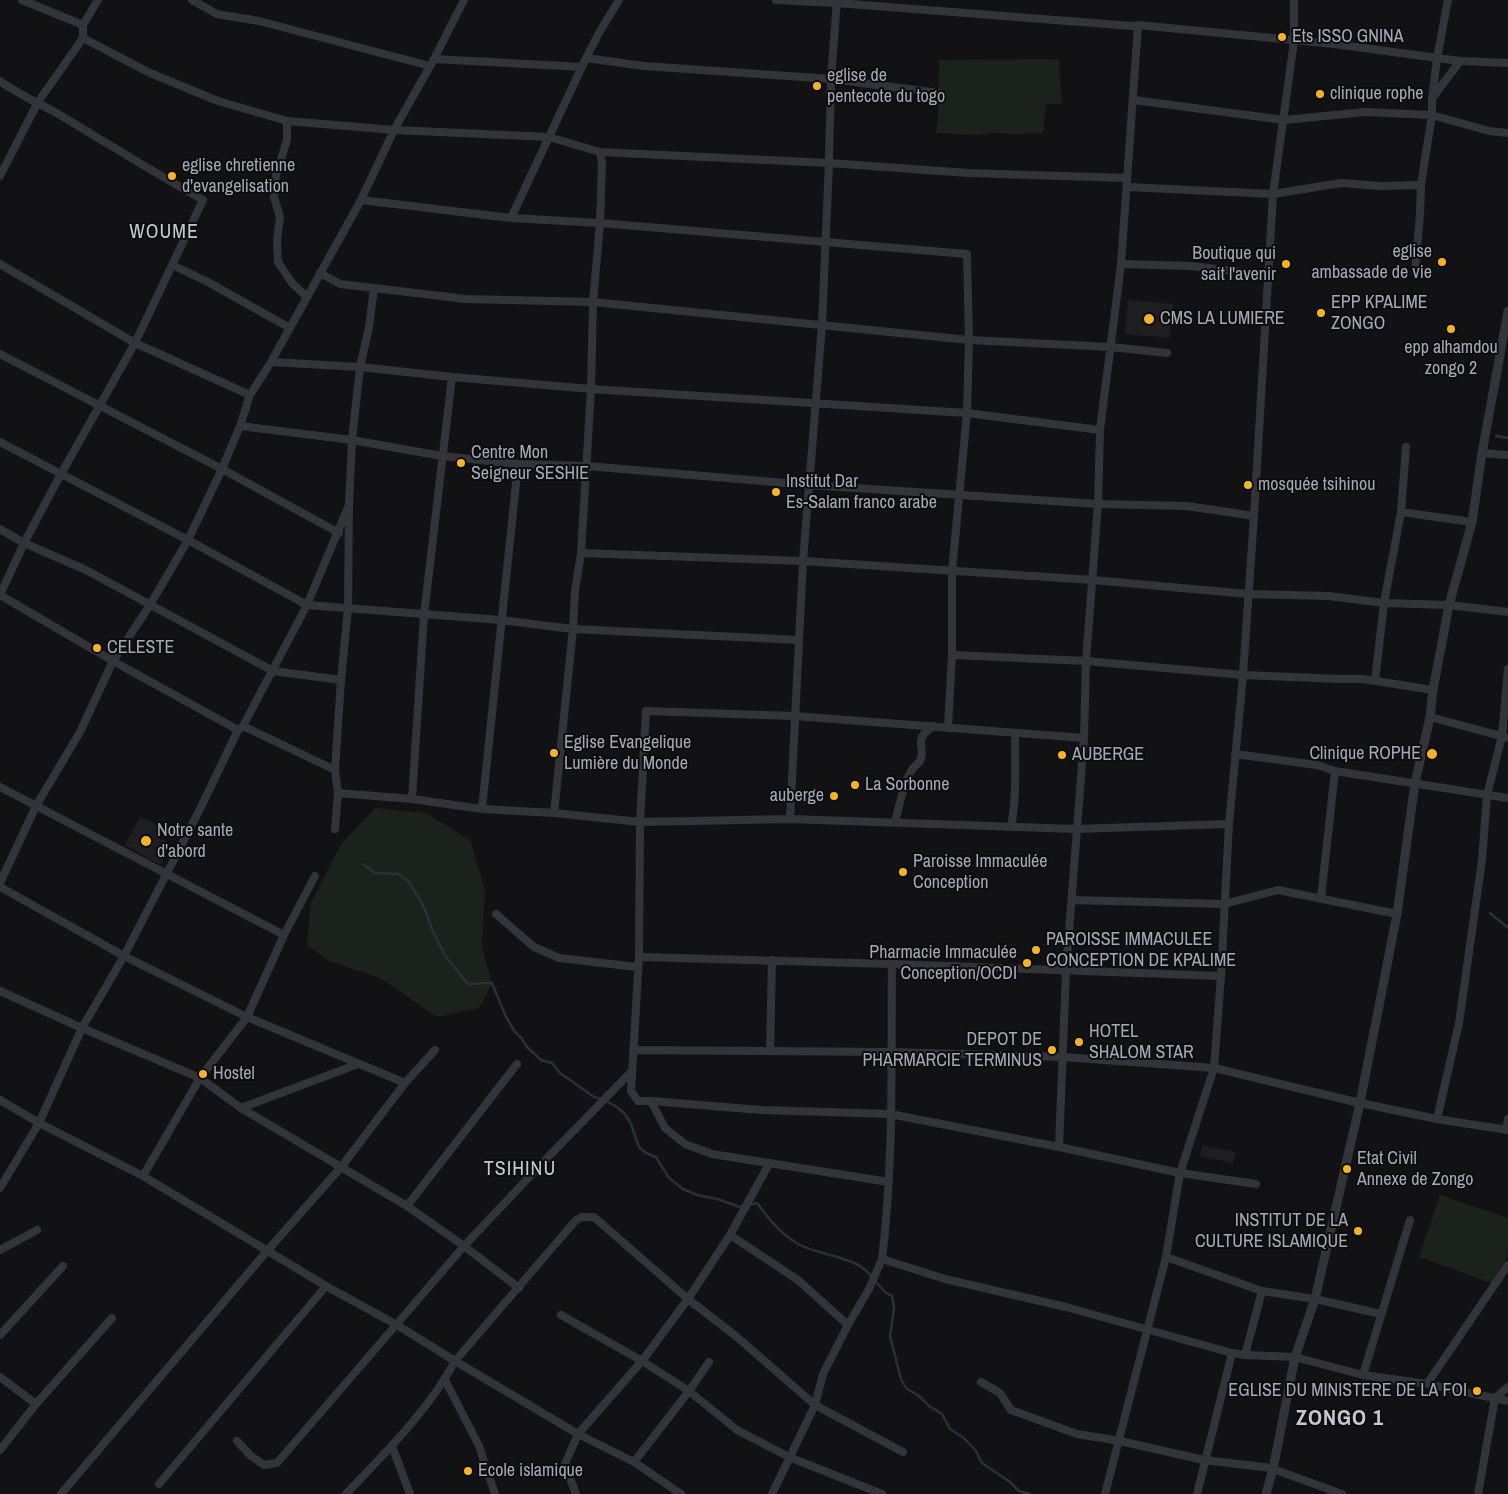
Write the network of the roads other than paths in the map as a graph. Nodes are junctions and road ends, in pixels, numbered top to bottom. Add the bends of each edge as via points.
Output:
1 (22, 0) edge
2 (98, 0) edge
3 (192, 0) edge
4 (464, 0) edge
5 (619, 0) edge
6 (776, 0) edge
7 (1294, 0) edge
8 (1448, 0) edge
9 (837, 1) edge
10 (83, 25) junction
11 (1138, 25) junction
12 (83, 38) junction
13 (1294, 41) junction
14 (586, 58) junction
15 (1437, 58) junction
16 (1460, 61) junction
17 (432, 62) junction
18 (1508, 63) edge
19 (582, 68) junction
20 (831, 79) junction
21 (0, 81) edge
22 (939, 93) dead end
23 (1432, 99) junction
24 (1134, 100) junction
25 (38, 102) junction
26 (1432, 115) junction
27 (1284, 120) junction
28 (287, 121) junction
29 (394, 130) junction
30 (1508, 133) edge
31 (549, 137) junction
32 (600, 152) junction
33 (829, 163) junction
34 (0, 175) edge
35 (1126, 182) junction
36 (1421, 185) junction
37 (1273, 194) junction
38 (362, 200) junction
39 (511, 218) junction
40 (600, 223) junction
41 (826, 243) junction
42 (0, 264) edge
43 (1121, 264) junction
44 (172, 265) junction
45 (1414, 272) dead end
46 (320, 273) junction
47 (1268, 275) junction
48 (374, 288) junction
49 (307, 297) junction
50 (592, 302) junction
51 (1508, 311) edge
52 (822, 325) junction
53 (290, 328) junction
54 (969, 340) junction
55 (135, 342) junction
56 (1111, 347) junction
57 (1167, 353) dead end
58 (0, 354) edge
59 (271, 362) junction
60 (360, 367) junction
61 (452, 377) junction
62 (591, 389) junction
63 (250, 395) junction
64 (816, 404) junction
65 (99, 407) junction
66 (967, 414) junction
67 (240, 426) junction
68 (1100, 430) junction
69 (352, 440) junction
70 (0, 442) edge
71 (1406, 447) dead end
72 (1482, 453) junction
73 (1508, 455) edge
74 (442, 456) junction
75 (518, 464) junction
76 (587, 466) junction
77 (222, 469) junction
78 (60, 474) junction
79 (809, 485) junction
80 (959, 493) junction
81 (1098, 504) junction
82 (349, 505) junction
83 (1401, 512) junction
84 (1254, 516) junction
85 (1472, 522) junction
86 (0, 529) edge
87 (338, 533) junction
88 (188, 540) junction
89 (24, 543) junction
90 (581, 553) junction
91 (802, 561) junction
92 (952, 571) junction
93 (1093, 580) junction
94 (1248, 594) junction
95 (0, 595) edge
96 (1384, 603) junction
97 (150, 605) junction
98 (1449, 605) junction
99 (307, 606) junction
100 (348, 608) junction
101 (1508, 612) edge
102 (424, 615) junction
103 (501, 620) junction
104 (573, 629) junction
105 (799, 640) junction
106 (952, 655) junction
107 (114, 661) junction
108 (1086, 661) junction
109 (1508, 669) edge
110 (273, 671) junction
111 (1243, 674) junction
112 (341, 680) junction
113 (1376, 680) junction
114 (1433, 690) junction
115 (794, 716) junction
116 (1430, 717) junction
117 (934, 726) junction
118 (240, 728) junction
119 (948, 728) junction
120 (1015, 733) junction
121 (1505, 737) edge
122 (1084, 738) junction
123 (1235, 754) junction
124 (335, 770) junction
125 (1335, 771) junction
126 (1415, 783) junction
127 (0, 787) edge
128 (338, 794) junction
129 (1487, 795) junction
130 (412, 798) junction
131 (1508, 798) edge
132 (36, 806) junction
133 (482, 809) junction
134 (554, 813) junction
135 (790, 819) junction
136 (640, 822) junction
137 (895, 823) junction
138 (1229, 824) junction
139 (1011, 827) junction
140 (335, 829) dead end
141 (1076, 829) junction
142 (166, 874) junction
143 (315, 876) dead end
144 (0, 884) edge
145 (0, 887) edge
146 (1321, 898) junction
147 (1072, 900) junction
148 (1224, 904) junction
149 (496, 914) dead end
150 (1397, 914) junction
151 (284, 935) junction
152 (124, 956) junction
153 (639, 957) junction
154 (772, 960) junction
155 (892, 964) junction
156 (637, 967) junction
157 (1066, 971) junction
158 (1221, 976) junction
159 (0, 991) edge
160 (246, 1018) junction
161 (82, 1028) junction
162 (435, 1050) dead end
163 (633, 1050) junction
164 (770, 1050) junction
165 (891, 1052) junction
166 (1063, 1057) junction
167 (358, 1064) junction
168 (517, 1064) dead end
169 (1214, 1068) junction
170 (631, 1072) junction
171 (200, 1078) junction
172 (404, 1083) junction
173 (0, 1100) edge
174 (651, 1101) junction
175 (1360, 1103) junction
176 (242, 1108) junction
177 (890, 1114) junction
178 (1437, 1119) junction
179 (1508, 1119) edge
180 (39, 1123) junction
181 (1507, 1130) edge
182 (1059, 1147) junction
183 (769, 1164) junction
184 (342, 1166) junction
185 (1180, 1173) junction
186 (143, 1176) junction
187 (889, 1182) junction
188 (1256, 1184) dead end
189 (0, 1188) edge
190 (407, 1206) junction
191 (1410, 1220) dead end
192 (36, 1230) dead end
193 (730, 1235) junction
194 (464, 1246) junction
195 (0, 1250) edge
196 (267, 1251) junction
197 (1166, 1257) junction
198 (882, 1258) junction
199 (1508, 1265) edge
200 (63, 1266) dead end
201 (1498, 1280) junction
202 (1508, 1283) edge
203 (326, 1286) junction
204 (519, 1288) junction
205 (1262, 1291) junction
206 (688, 1299) junction
207 (1314, 1299) junction
208 (1381, 1314) junction
209 (561, 1315) dead end
210 (112, 1318) dead end
211 (397, 1325) junction
212 (848, 1325) junction
213 (1146, 1328) junction
214 (0, 1334) edge
215 (1232, 1353) junction
216 (1245, 1355) junction
217 (1295, 1358) junction
218 (455, 1361) junction
219 (642, 1361) junction
220 (709, 1362) dead end
221 (1363, 1375) junction
222 (0, 1377) edge
223 (445, 1380) junction
224 (981, 1382) dead end
225 (1427, 1384) junction
226 (1508, 1387) edge
227 (689, 1391) junction
228 (1495, 1398) junction
229 (1508, 1402) edge
230 (36, 1404) junction
231 (815, 1405) junction
232 (578, 1434) junction
233 (236, 1441) dead end
234 (1120, 1441) junction
235 (392, 1446) junction
236 (0, 1450) edge
237 (902, 1452) dead end
238 (789, 1457) junction
239 (1204, 1460) junction
240 (634, 1462) junction
241 (1273, 1468) junction
242 (159, 1484) dead end
243 (61, 1494) edge
244 (346, 1494) edge
245 (410, 1494) edge
246 (495, 1494) edge
247 (576, 1494) edge
248 (681, 1494) edge
249 (772, 1494) edge
250 (882, 1494) edge
251 (1105, 1494) edge
252 (1197, 1494) edge
253 (1266, 1494) edge
254 (1342, 1494) edge
255 (1478, 1494) edge

1 - 10 street
2 - 10 street
3 - 17 street via 217,14
4 - 17 street
5 - 14 street
6 - 9 street
7 - 13 street
8 - 15 street
9 - 11 street
9 - 20 street
10 - 12 street
11 - 13 street
11 - 24 street
12 - 25 street
12 - 28 street via 150,73 218,101
13 - 15 street
13 - 27 street
14 - 19 street
14 - 20 street via 644,66
15 - 16 street
15 - 23 street
16 - 18 street
16 - 23 street
17 - 19 street
17 - 29 street
19 - 31 street
20 - 22 street
20 - 33 street
21 - 25 street
23 - 26 street
24 - 27 street
24 - 35 street
25 - 34 street
25 - 44 street via 203,200
26 - 27 street via 1365,112
26 - 30 street
26 - 36 street
27 - 37 street
28 - 29 street
28 - 49 street via 287,140 276,175 274,197 280,218 278,262 292,283
29 - 31 street
29 - 38 street
31 - 32 street
31 - 39 street
32 - 33 street
32 - 40 street
33 - 35 street
33 - 41 street
35 - 37 street
35 - 43 street
36 - 37 street via 1342,183
36 - 45 street
37 - 47 street
38 - 39 street
38 - 46 street
39 - 40 street
40 - 41 street
40 - 50 street
41 - 52 street
41 - 54 street via 967,254
42 - 55 street
43 - 47 street via 1191,266
43 - 56 street
44 - 53 street
44 - 55 street
46 - 48 street via 340,284
46 - 49 street
47 - 84 street
48 - 50 street via 466,299
48 - 60 street
49 - 53 street
50 - 52 street
50 - 62 street
51 - 72 street
52 - 54 street
52 - 64 street
53 - 59 street
54 - 56 street
54 - 66 street
55 - 63 street
55 - 65 street
56 - 57 street
56 - 68 street
58 - 65 street
59 - 60 street
59 - 63 street
60 - 61 street
60 - 69 street
61 - 62 street
61 - 74 street
62 - 64 street
62 - 76 street
63 - 67 street
64 - 66 street
64 - 79 street
65 - 77 street
65 - 78 street
66 - 68 street
66 - 80 street
67 - 69 street
67 - 77 street
68 - 81 street
69 - 74 street
69 - 82 street
70 - 78 street
71 - 83 street
72 - 73 street
72 - 85 street
74 - 75 street
74 - 102 street
75 - 76 street
75 - 103 street
76 - 79 street
76 - 90 street
77 - 87 street
77 - 88 street
78 - 88 street
78 - 89 street
79 - 80 street
79 - 91 street
80 - 81 street
80 - 92 street
81 - 84 street via 1187,506
81 - 93 street
82 - 87 street
82 - 100 street
83 - 85 street
83 - 96 street
84 - 94 street
85 - 98 street
86 - 89 street
87 - 99 street
88 - 97 street
88 - 99 street
89 - 95 street
89 - 97 street via 86,570
90 - 91 street
90 - 104 street
91 - 92 street
91 - 105 street
92 - 93 street
92 - 106 street
93 - 94 street
93 - 108 street
94 - 96 street via 1329,596
94 - 111 street
95 - 107 street
96 - 98 street
96 - 113 street
97 - 107 street
97 - 110 street
98 - 101 street
98 - 114 street
99 - 100 street
99 - 110 street
100 - 102 street
100 - 112 street
102 - 103 street
102 - 130 street
103 - 104 street
103 - 133 street
104 - 105 street
104 - 134 street
105 - 115 street
106 - 108 street
106 - 119 street
107 - 118 street
107 - 132 street via 80,732
108 - 111 street
108 - 122 street
109 - 121 street
110 - 112 street
110 - 118 street
111 - 113 street
111 - 123 street
112 - 124 street
113 - 114 street
114 - 116 street
115 - 117 street
115 - 135 street
115 - 136 street via 646,711
116 - 121 street
116 - 126 street
117 - 119 street
117 - 137 street via 922,737 920,761 911,770
118 - 124 street
118 - 142 street
119 - 120 street
120 - 122 street
120 - 139 street via 1015,804
121 - 129 street
122 - 141 street
123 - 125 street via 1317,765
123 - 138 street
124 - 128 street
125 - 126 street
125 - 146 street
126 - 129 street
126 - 150 street
127 - 132 street
128 - 130 street
128 - 140 street
129 - 131 street
129 - 178 street via 1482,860 1460,1023
130 - 133 street
132 - 142 street
132 - 144 street
133 - 134 street
134 - 136 street
135 - 136 street
135 - 137 street
136 - 153 street
137 - 139 street
138 - 141 street
138 - 148 street
139 - 141 street
141 - 147 street
142 - 151 street
142 - 152 street
143 - 151 street
145 - 152 street
146 - 148 street via 1278,890
146 - 150 street
147 - 148 street
147 - 157 street
148 - 158 street
149 - 156 street via 534,947 559,958
150 - 175 street
151 - 160 street
152 - 160 street
152 - 161 street
153 - 154 street
153 - 156 street
154 - 155 street
154 - 164 street
155 - 157 street
155 - 165 street
156 - 163 street
157 - 158 street
157 - 166 street
158 - 169 street
159 - 161 street
160 - 167 street
160 - 171 street
161 - 171 street
161 - 180 street
162 - 172 street
163 - 164 street
163 - 170 street
164 - 165 street
165 - 166 street
165 - 177 street
166 - 169 street
166 - 182 street
167 - 172 street
167 - 176 street
168 - 190 street
169 - 175 street
169 - 185 street
170 - 174 street via 630,1091 633,1096 638,1101
170 - 194 street
171 - 176 street
171 - 186 street
172 - 184 street
173 - 180 street
174 - 177 street via 761,1110
174 - 183 street via 665,1128 685,1144 712,1154
175 - 178 street
175 - 207 street
176 - 184 street
177 - 182 street
177 - 187 street
178 - 181 street
179 - 181 street
180 - 186 street
180 - 189 street
182 - 185 street
183 - 187 street
183 - 193 street
184 - 190 street
184 - 196 street
185 - 188 street
185 - 197 street
186 - 196 street
187 - 198 street
190 - 194 street
191 - 208 street
192 - 195 street
193 - 206 street
193 - 212 street via 798,1280
194 - 204 street
194 - 211 street
196 - 203 street
196 - 243 street
197 - 205 street
197 - 213 street
198 - 212 street
198 - 213 street via 945,1279
199 - 201 street
200 - 214 street
201 - 202 street
201 - 225 street
203 - 211 street
203 - 242 street
204 - 206 street via 576,1220 594,1216
204 - 218 street
205 - 207 street
205 - 216 street
206 - 219 street
206 - 231 street
207 - 208 street
207 - 217 street
208 - 221 street
209 - 219 street
210 - 230 street
211 - 218 street
211 - 233 street via 278,1464 264,1466
212 - 231 street via 823,1374
213 - 215 street
213 - 234 street
215 - 216 street
215 - 239 street
216 - 217 street
217 - 221 street
217 - 241 street
218 - 223 street
218 - 232 street
219 - 227 street
219 - 232 street
220 - 227 street
221 - 225 street
222 - 230 street
223 - 235 street
223 - 246 street via 474,1434
224 - 234 street via 1000,1393 1011,1410 1077,1434
225 - 228 street
226 - 228 street
227 - 238 street via 737,1430
227 - 240 street
228 - 229 street
228 - 255 street
230 - 236 street
231 - 237 street
231 - 238 street
232 - 240 street
232 - 247 street via 565,1464
234 - 239 street
234 - 251 street
235 - 244 street
235 - 245 street
238 - 249 street
238 - 250 street
239 - 241 street
239 - 252 street
240 - 248 street
241 - 253 street
241 - 254 street

